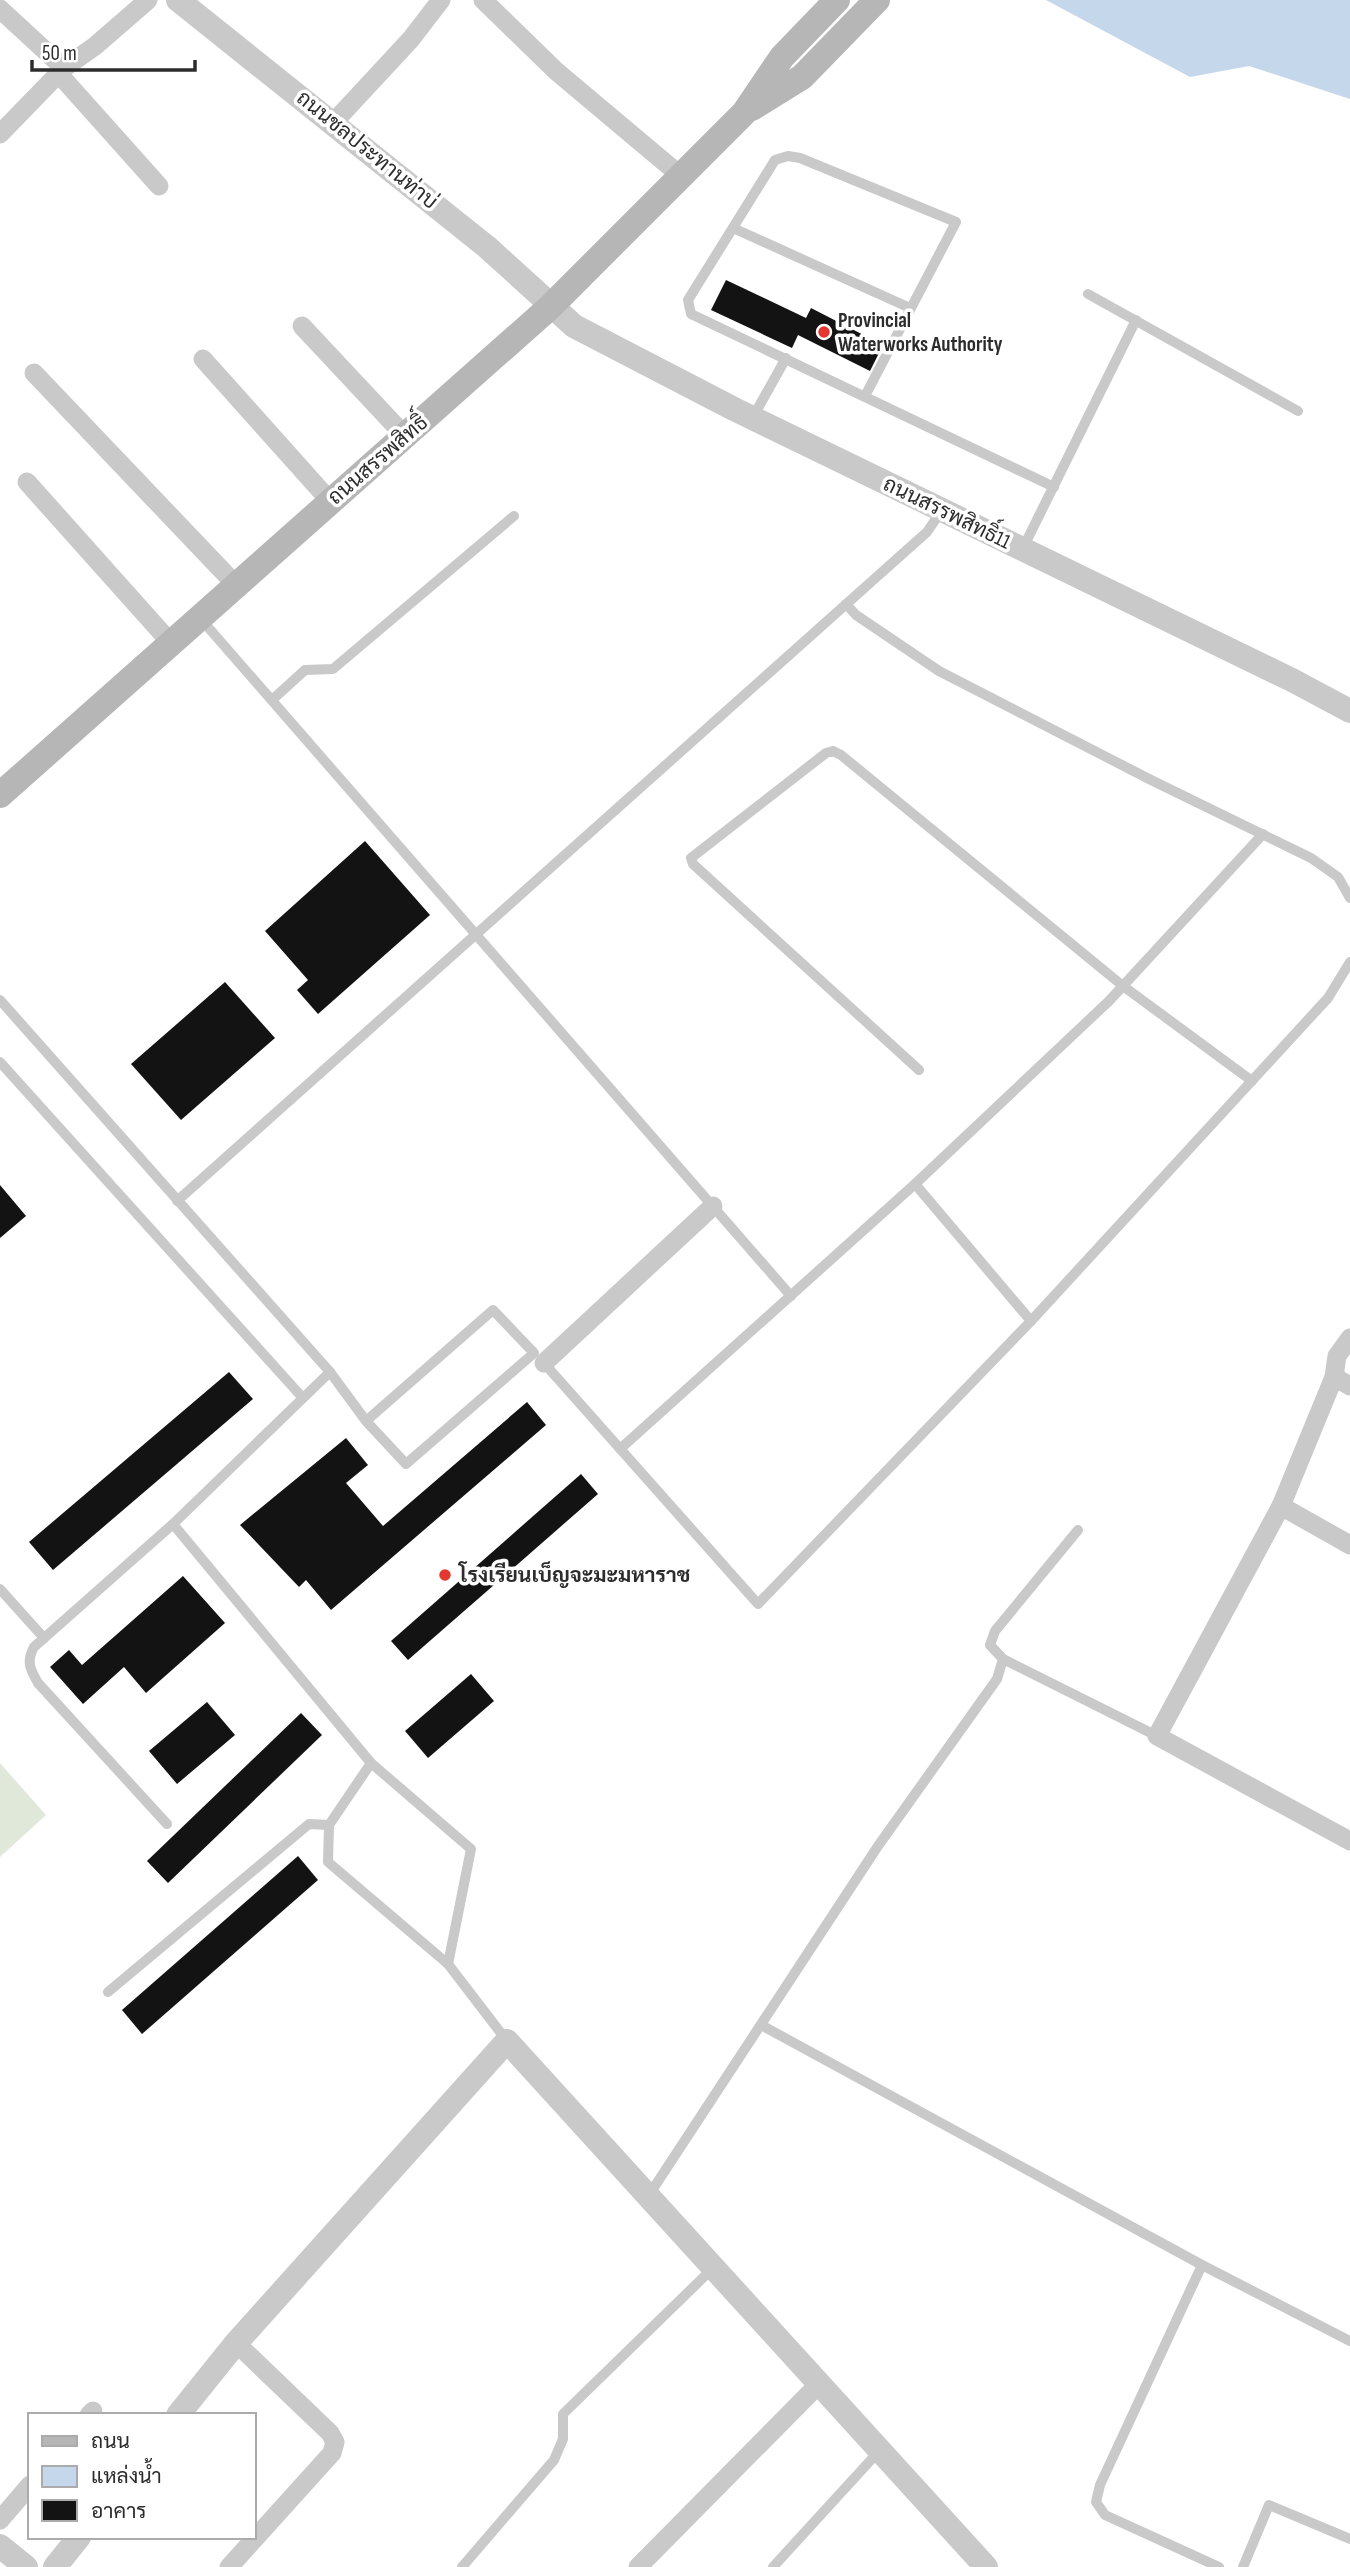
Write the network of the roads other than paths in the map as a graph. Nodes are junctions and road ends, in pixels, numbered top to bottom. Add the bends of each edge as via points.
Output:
1 (148, 0) edge
2 (178, 0) edge
3 (441, 0) edge
4 (483, 0) edge
5 (837, 0) edge
6 (877, 0) edge
7 (0, 9) edge
8 (61, 70) junction
9 (744, 113) junction
10 (334, 122) junction
11 (0, 134) edge
12 (681, 176) junction
13 (159, 186) dead end
14 (733, 228) junction
15 (1088, 294) dead end
16 (550, 307) junction
17 (910, 308) junction
18 (1136, 320) junction
19 (302, 326) dead end
20 (786, 358) junction
21 (203, 359) dead end
22 (34, 373) dead end
23 (865, 396) junction
24 (1298, 411) dead end
25 (752, 417) junction
26 (405, 436) junction
27 (27, 482) dead end
28 (1054, 487) junction
29 (330, 501) junction
30 (942, 510) junction
31 (514, 516) dead end
32 (1023, 550) junction
33 (236, 585) junction
34 (846, 604) junction
35 (199, 617) junction
36 (170, 642) junction
37 (272, 699) junction
38 (1350, 711) edge
39 (0, 794) edge
40 (1263, 834) junction
41 (1350, 898) edge
42 (476, 932) junction
43 (1350, 961) edge
44 (1123, 986) junction
45 (0, 1000) edge
46 (0, 1062) edge
47 (919, 1070) dead end
48 (1252, 1081) junction
49 (915, 1184) junction
50 (177, 1201) junction
51 (713, 1206) junction
52 (791, 1296) junction
53 (1031, 1321) junction
54 (1350, 1338) edge
55 (539, 1358) junction
56 (330, 1372) junction
57 (1342, 1382) edge
58 (302, 1397) junction
59 (366, 1421) junction
60 (620, 1448) junction
61 (1281, 1506) junction
62 (173, 1524) junction
63 (1078, 1530) dead end
64 (1350, 1545) edge
65 (0, 1590) edge
66 (44, 1638) junction
67 (1003, 1659) junction
68 (1157, 1736) junction
69 (371, 1763) junction
70 (167, 1824) dead end
71 (328, 1825) junction
72 (1350, 1841) edge
73 (448, 1964) junction
74 (108, 1992) dead end
75 (761, 2025) junction
76 (506, 2041) junction
77 (648, 2198) junction
78 (1202, 2265) junction
79 (712, 2269) junction
80 (1350, 2341) edge
81 (236, 2343) junction
82 (819, 2384) junction
83 (180, 2413) edge
84 (880, 2450) junction
85 (28, 2487) edge
86 (0, 2520) edge
87 (256, 2537) edge
88 (77, 2539) edge
89 (254, 2539) edge
90 (1350, 2539) edge
91 (0, 2546) edge
92 (26, 2567) edge
93 (55, 2567) edge
94 (229, 2567) edge
95 (462, 2567) edge
96 (638, 2567) edge
97 (773, 2567) edge
98 (986, 2567) edge
99 (1219, 2567) edge
100 (1244, 2567) edge

1 - 8 street
2 - 10 street, ถนนชลประทานท่าบ่
3 - 10 street
4 - 12 street via 556,71
5 - 9 main road, ถนนสรรพสิทธิ์ via 782,57
6 - 9 main road, ถนนสรรพสิทธิ์ via 802,77
7 - 8 street
8 - 11 street
8 - 13 street
9 - 12 main road, ถนนสรรพสิทธิ์
10 - 16 street, ถนนชลประทานท่าบ่ via 487,247
12 - 16 main road, ถนนสรรพสิทธิ์
14 - 17 lane
14 - 17 lane via 775,160 788,156 956,222
14 - 20 lane via 688,300 688,308 697,318
15 - 18 lane
16 - 25 street, ถนนสรรพสิทธิ์11 via 582,331
16 - 26 main road, ถนนสรรพสิทธิ์
17 - 23 lane
18 - 24 lane
18 - 28 lane
19 - 26 street
20 - 23 lane
20 - 25 lane
21 - 29 street
22 - 33 street
23 - 28 lane
25 - 30 street, ถนนสรรพสิทธิ์11
26 - 29 main road, ถนนสรรพสิทธิ์
27 - 36 street
28 - 32 lane
29 - 33 main road, ถนนสรรพสิทธิ์
30 - 32 street, ถนนสรรพสิทธิ์11
30 - 34 lane via 927,532
31 - 37 lane via 333,669 304,670
32 - 38 street, ถนนสรรพสิทธิ์11
33 - 35 main road, ถนนสรรพสิทธิ์
34 - 40 lane via 939,671
34 - 42 lane
35 - 36 main road, ถนนสรรพสิทธิ์
35 - 37 lane
36 - 39 main road, ถนนสรรพสิทธิ์
37 - 42 lane
40 - 41 lane via 1338,877
40 - 44 lane
42 - 50 lane
42 - 51 lane
43 - 48 lane via 1328,998
44 - 47 lane via 841,755 826,753 691,858
44 - 48 lane
44 - 49 lane
45 - 50 lane
46 - 58 lane
48 - 53 lane
49 - 52 lane
49 - 53 lane
50 - 56 lane
51 - 52 lane
51 - 55 street
52 - 60 lane
53 - 60 lane via 758,1604
54 - 57 street via 1337,1356
55 - 59 lane via 406,1464
55 - 59 lane via 493,1310
55 - 60 lane
56 - 58 lane
56 - 59 lane
57 - 61 street
58 - 62 lane
61 - 64 street
61 - 68 street
62 - 66 lane
62 - 69 lane
63 - 67 lane via 995,1631 990,1645
65 - 66 lane
66 - 70 lane via 29,1657 38,1683
67 - 68 lane
67 - 75 lane via 997,1679 878,1846
68 - 72 street
69 - 71 lane
69 - 73 lane via 471,1849
71 - 73 lane via 328,1862
71 - 74 lane via 309,1824
73 - 76 lane
75 - 77 lane
75 - 78 lane
76 - 77 street
76 - 81 street
77 - 79 street
78 - 80 lane
78 - 99 lane via 1100,2484 1096,2502 1105,2515
79 - 82 street
79 - 95 lane via 563,2414 563,2439 554,2460
81 - 83 street
81 - 87 street via 330,2432 335,2442 332,2452
82 - 84 street
82 - 96 street
84 - 97 lane
84 - 98 street
85 - 86 street
88 - 93 street
89 - 94 street
90 - 100 lane via 1269,2505
91 - 92 street

